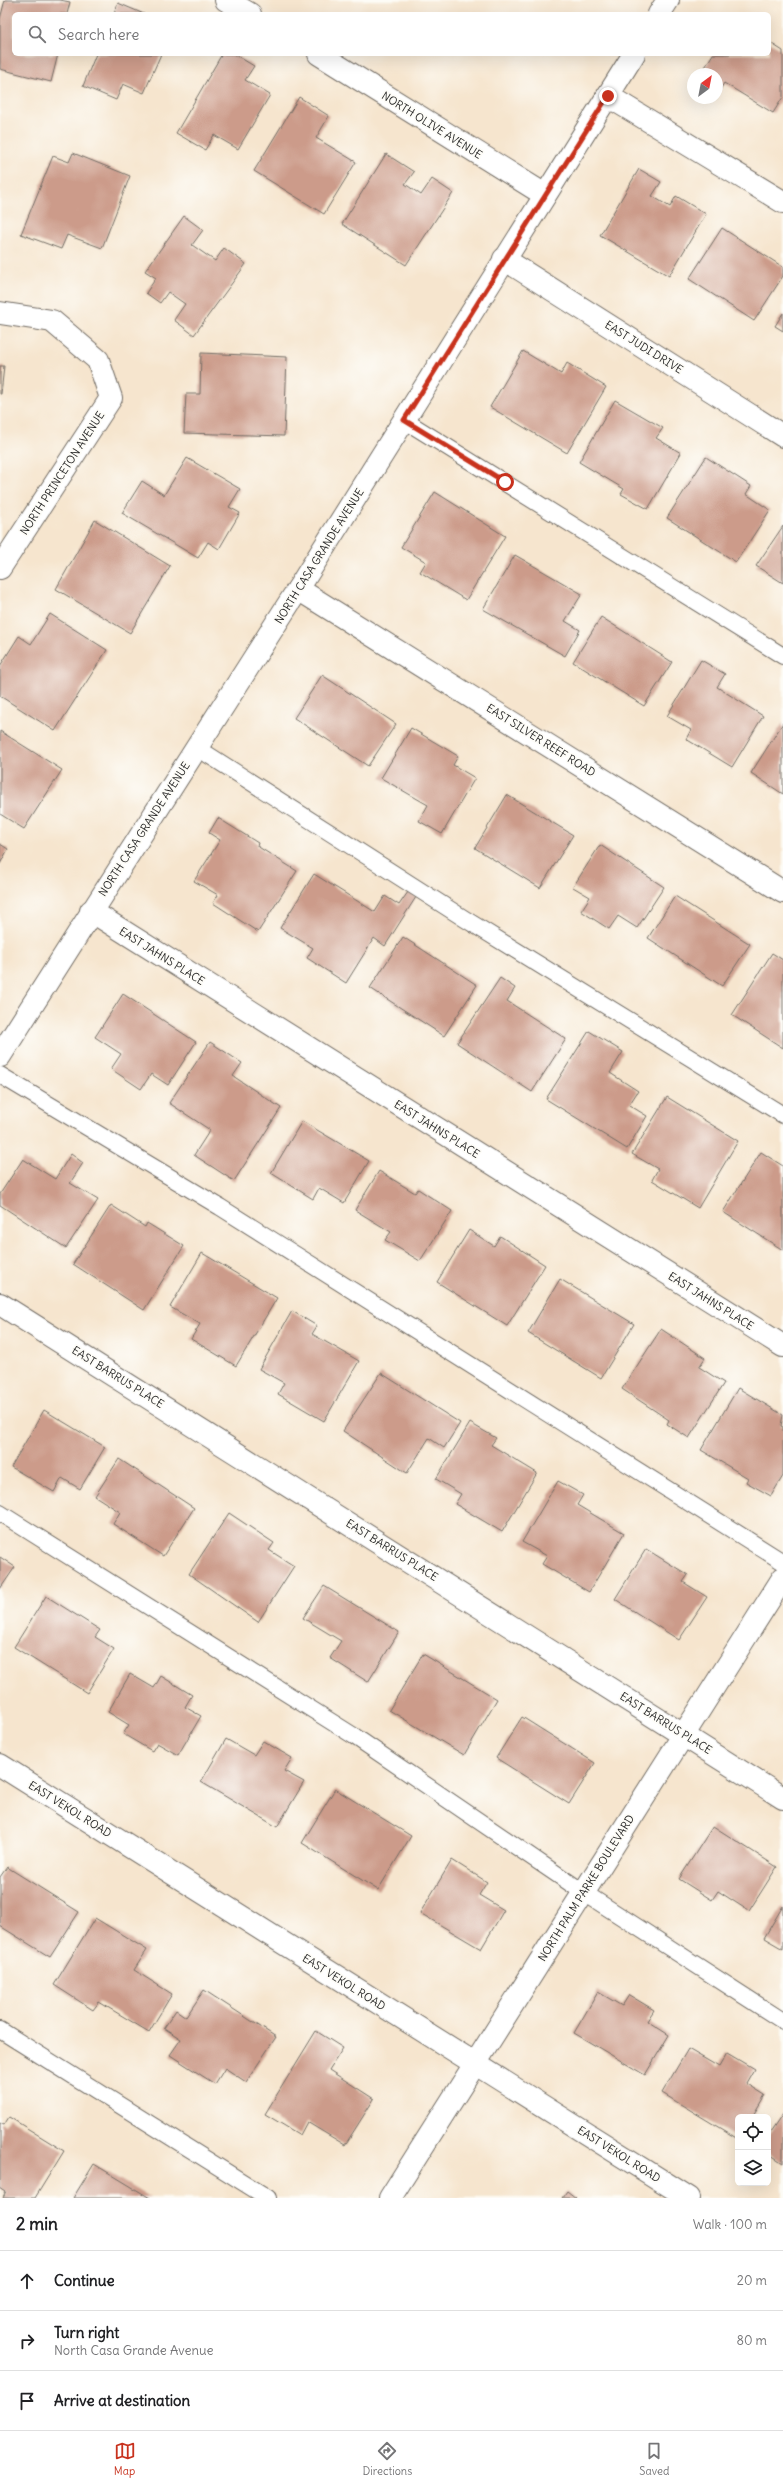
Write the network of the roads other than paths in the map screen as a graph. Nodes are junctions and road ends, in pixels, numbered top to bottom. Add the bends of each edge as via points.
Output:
1 (226, 0) edge
2 (668, 0) edge
3 (247, 12) edge
4 (660, 12) edge
5 (322, 56) edge
6 (633, 56) edge
7 (608, 96) junction
8 (545, 195) junction
9 (783, 202) edge
10 (504, 259) junction
11 (0, 313) edge
12 (404, 420) junction
13 (783, 436) edge
14 (0, 568) edge
15 (298, 589) junction
16 (783, 656) edge
17 (196, 747) junction
18 (783, 892) edge
19 (91, 911) junction
20 (0, 1056) edge
21 (0, 1075) edge
22 (783, 1115) edge
23 (0, 1304) edge
24 (783, 1346) edge
25 (0, 1513) edge
26 (783, 1562) edge
27 (783, 1578) edge
28 (684, 1734) junction
29 (0, 1765) edge
30 (783, 1798) edge
31 (583, 1892) junction
32 (783, 2021) edge
33 (0, 2030) edge
34 (474, 2064) junction
35 (268, 2198) edge
36 (390, 2198) edge
37 (689, 2198) edge

1 - 3 street
2 - 4 street
5 - 8 street, NORTH OLIVE AVENUE
6 - 7 street, NORTH CASA GRANDE AVENUE
7 - 8 street, NORTH CASA GRANDE AVENUE
7 - 9 street
8 - 10 street, NORTH CASA GRANDE AVENUE
10 - 12 street, NORTH CASA GRANDE AVENUE
10 - 13 street, EAST JUDI DRIVE
11 - 14 street, NORTH PRINCETON AVENUE via 52,322 98,360 111,398
12 - 15 street, NORTH CASA GRANDE AVENUE
12 - 16 lane
15 - 17 street, NORTH CASA GRANDE AVENUE
15 - 18 street, EAST SILVER REEF ROAD
17 - 19 street, NORTH CASA GRANDE AVENUE
17 - 22 lane via 465,919
19 - 20 street, NORTH CASA GRANDE AVENUE
19 - 24 street, EAST JAHNS PLACE
21 - 26 lane via 274,1241
23 - 28 street, EAST BARRUS PLACE
25 - 31 lane via 354,1736
27 - 28 street, NORTH PALM PARKE BOULEVARD
28 - 30 street, EAST BARRUS PLACE
28 - 31 street, NORTH PALM PARKE BOULEVARD
29 - 34 street, EAST VEKOL ROAD
31 - 32 lane
31 - 34 street, NORTH PALM PARKE BOULEVARD
33 - 35 lane
34 - 36 street, NORTH PALM PARKE BOULEVARD
34 - 37 street, EAST VEKOL ROAD

